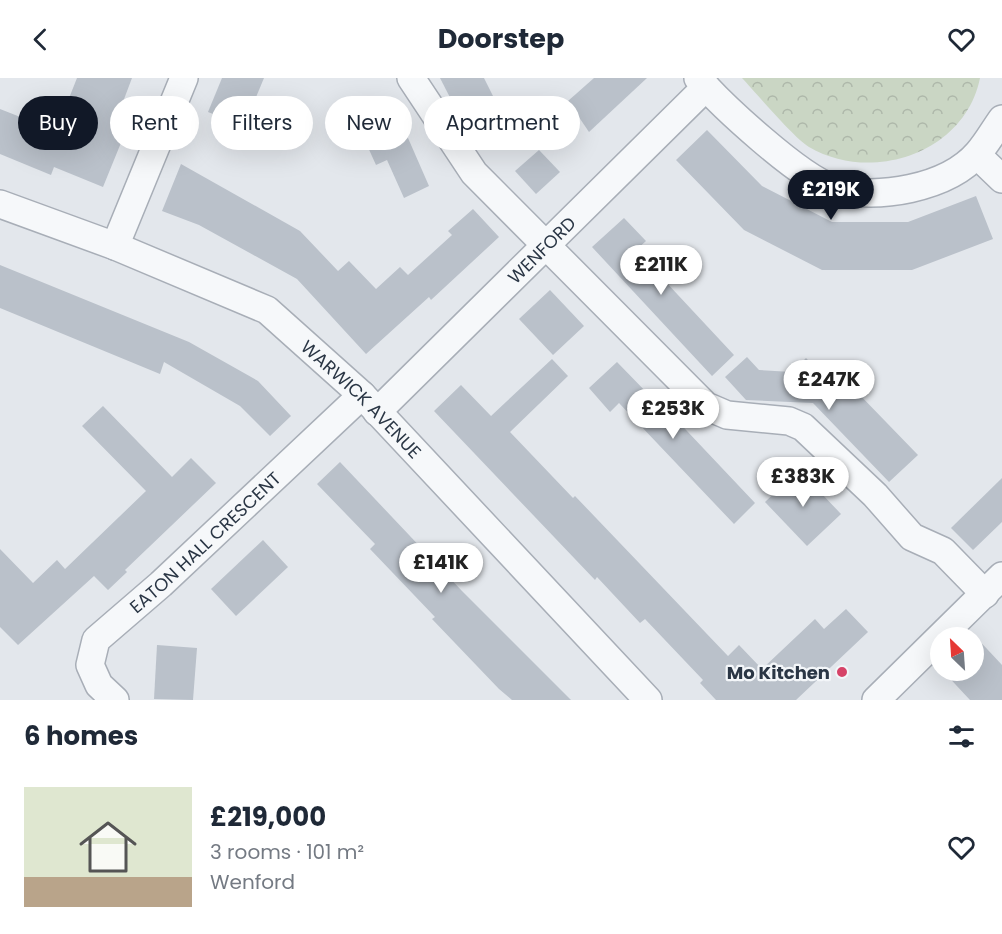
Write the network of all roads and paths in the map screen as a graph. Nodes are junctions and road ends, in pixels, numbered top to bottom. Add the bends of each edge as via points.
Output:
1 (184, 78) edge
2 (411, 78) edge
3 (702, 83) edge
4 (1002, 119) edge
5 (977, 155) junction
6 (1002, 179) edge
7 (0, 204) edge
8 (547, 244) junction
9 (115, 246) junction
10 (370, 404) junction
11 (993, 585) edge
12 (115, 700) edge
13 (648, 700) edge
14 (876, 700) edge

1 - 9 street
2 - 8 street via 474,173
3 - 5 street, WENFORD via 790,163 832,188 873,193 915,189 949,174
3 - 8 street, WENFORD
4 - 5 street, WENFORD
5 - 6 street
7 - 9 street, WARWICK AVENUE
8 - 10 street, WENFORD
8 - 11 street via 706,406 727,415 789,422 803,428 875,495 912,537 944,551
9 - 10 street, WARWICK AVENUE via 267,310
10 - 12 street, EATON HALL CRESCENT via 96,640 90,665 99,685
10 - 13 street, WARWICK AVENUE
11 - 14 street

